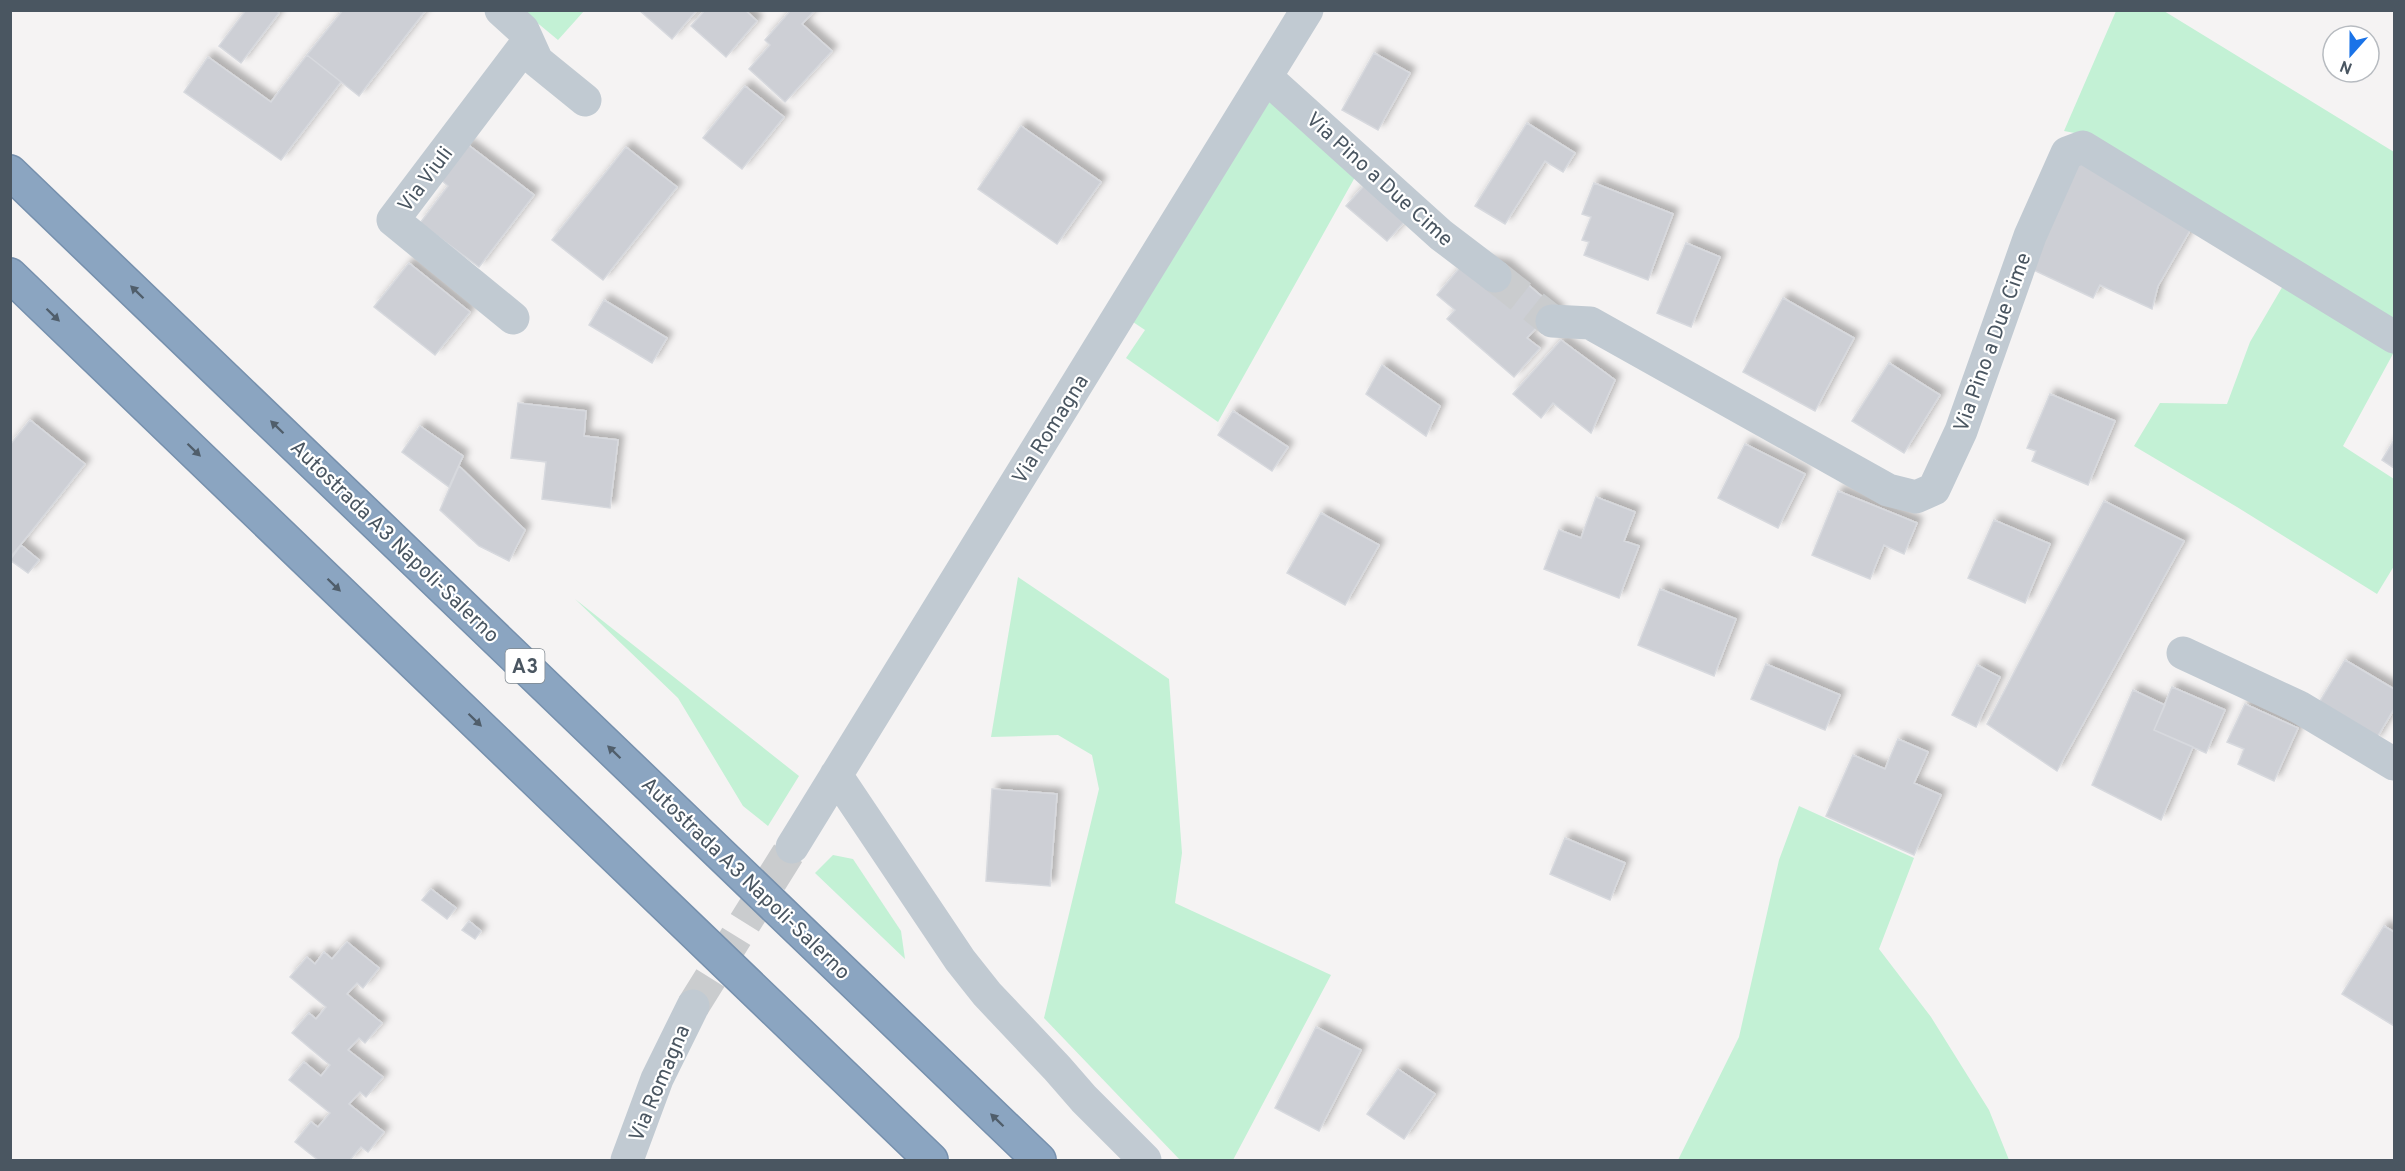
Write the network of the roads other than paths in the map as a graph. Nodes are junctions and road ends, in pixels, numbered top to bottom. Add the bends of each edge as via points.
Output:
1 (501, 10) edge
2 (1306, 10) edge
3 (527, 43) junction
4 (1267, 78) junction
5 (585, 100) dead end
6 (10, 172) edge
7 (10, 275) edge
8 (1495, 276) tunnel mouth
9 (513, 318) dead end
10 (1552, 321) tunnel mouth
11 (2394, 337) edge
12 (2183, 653) dead end
13 (2394, 764) edge
14 (836, 775) junction
15 (792, 847) tunnel mouth
16 (693, 1006) tunnel mouth
17 (627, 1161) edge
18 (931, 1161) edge
19 (1039, 1161) edge
20 (1145, 1161) edge

1 - 3 street via 523,30
2 - 4 street, Via Romagna
3 - 5 street via 537,61
3 - 9 street, Via Viuli via 393,220
4 - 8 street, Via Pino a Due Cime via 1441,235
4 - 14 street, Via Romagna
19 -> 6 highway, Autostrada A3 Napoli-Salerno / A3
7 -> 18 highway
10 - 11 street, Via Pino a Due Cime via 1590,323 1888,490 1916,497 1934,489 1961,431 2030,236 2067,153 2084,147
12 - 13 street via 2299,707
14 - 15 street, Via Romagna
14 - 20 street via 974,977 1084,1100
16 - 17 street, Via Romagna via 657,1079

